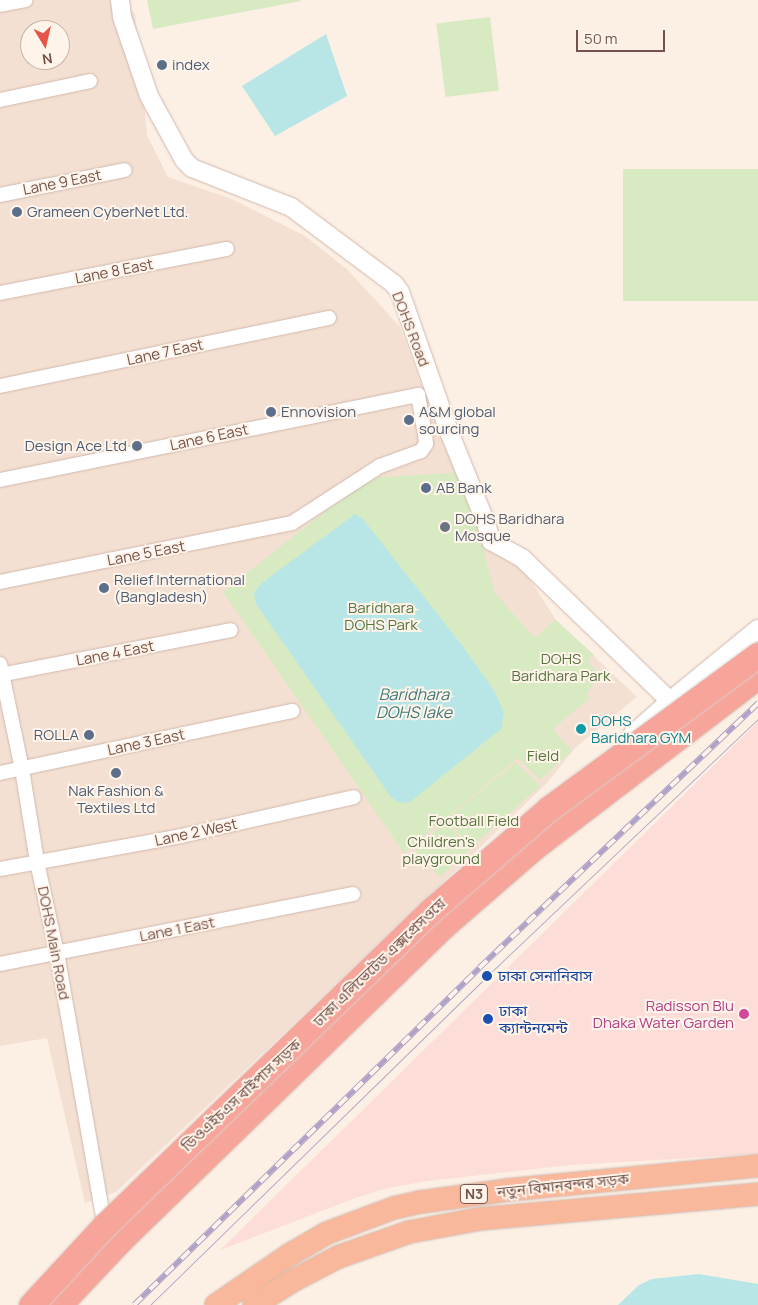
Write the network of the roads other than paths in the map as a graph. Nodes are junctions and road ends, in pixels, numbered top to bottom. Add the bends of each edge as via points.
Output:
1 (26, 0) edge
2 (120, 0) edge
3 (0, 5) edge
4 (90, 81) dead end
5 (0, 100) edge
6 (125, 170) dead end
7 (0, 195) edge
8 (227, 249) dead end
9 (0, 293) edge
10 (329, 318) dead end
11 (0, 386) edge
12 (0, 480) edge
13 (292, 523) joint
14 (0, 582) edge
15 (758, 629) edge
16 (231, 630) dead end
17 (758, 655) edge
18 (1, 672) edge
19 (758, 676) edge
20 (670, 700) junction
21 (292, 711) dead end
22 (22, 769) junction
23 (0, 773) edge
24 (354, 797) dead end
25 (37, 862) junction
26 (0, 869) edge
27 (353, 894) dead end
28 (57, 953) junction
29 (0, 964) edge
30 (758, 1166) edge
31 (700, 1171) junction
32 (758, 1194) edge
33 (702, 1198) junction
34 (104, 1221) junction
35 (36, 1302) edge
36 (216, 1305) edge
37 (254, 1305) edge

1 - 3 street
2 - 20 street, DOHS Road via 122,17 149,96 184,160 200,172 291,207 394,284 400,292 491,541 522,558
4 - 5 street
6 - 7 street, Lane 9 East
8 - 9 street, Lane 8 East
10 - 11 street, Lane 7 East
12 - 13 street, Lane 6 East via 418,395 426,444 422,451 380,466
13 - 14 street, Lane 5 East
15 - 20 street, ডিওএইচএস বাইপাস সড়ক
16 - 18 street, Lane 4 East
17 - 35 highway, ঢাকা এলিভেটেড এক্সপ্রেসওয়ে, bridge via 548,809 430,911 105,1225
18 - 22 street, DOHS Main Road
19 - 35 highway, ঢাকা এলিভেটেড এক্সপ্রেসওয়ে via 534,847 444,925 120,1240
20 - 34 street, ডিওএইচএস বাইপাস সড়ক
21 - 22 street, Lane 3 East
22 - 23 street, Lane 3 East
22 - 25 street, DOHS Main Road
24 - 25 street, Lane 2 West via 181,836
25 - 26 street, Lane 2 West
25 - 28 street, DOHS Main Road
27 - 28 street, Lane 1 East
28 - 29 street, Lane 1 East
28 - 34 street, DOHS Main Road
30 - 31 highway, নতুন বিমানবন্দর সড়ক / N3
31 - 33 highway
31 - 36 highway, নতুন বিমানবন্দর সড়ক / N3 via 499,1191 394,1208 327,1232
32 - 33 highway, নতুন বিমানবন্দর সড়ক / N3
33 - 37 highway, নতুন বিমানবন্দর সড়ক / N3 via 479,1219 408,1232 338,1257
34 - 35 street, ডিওএইচএস বাইপাস সড়ক

